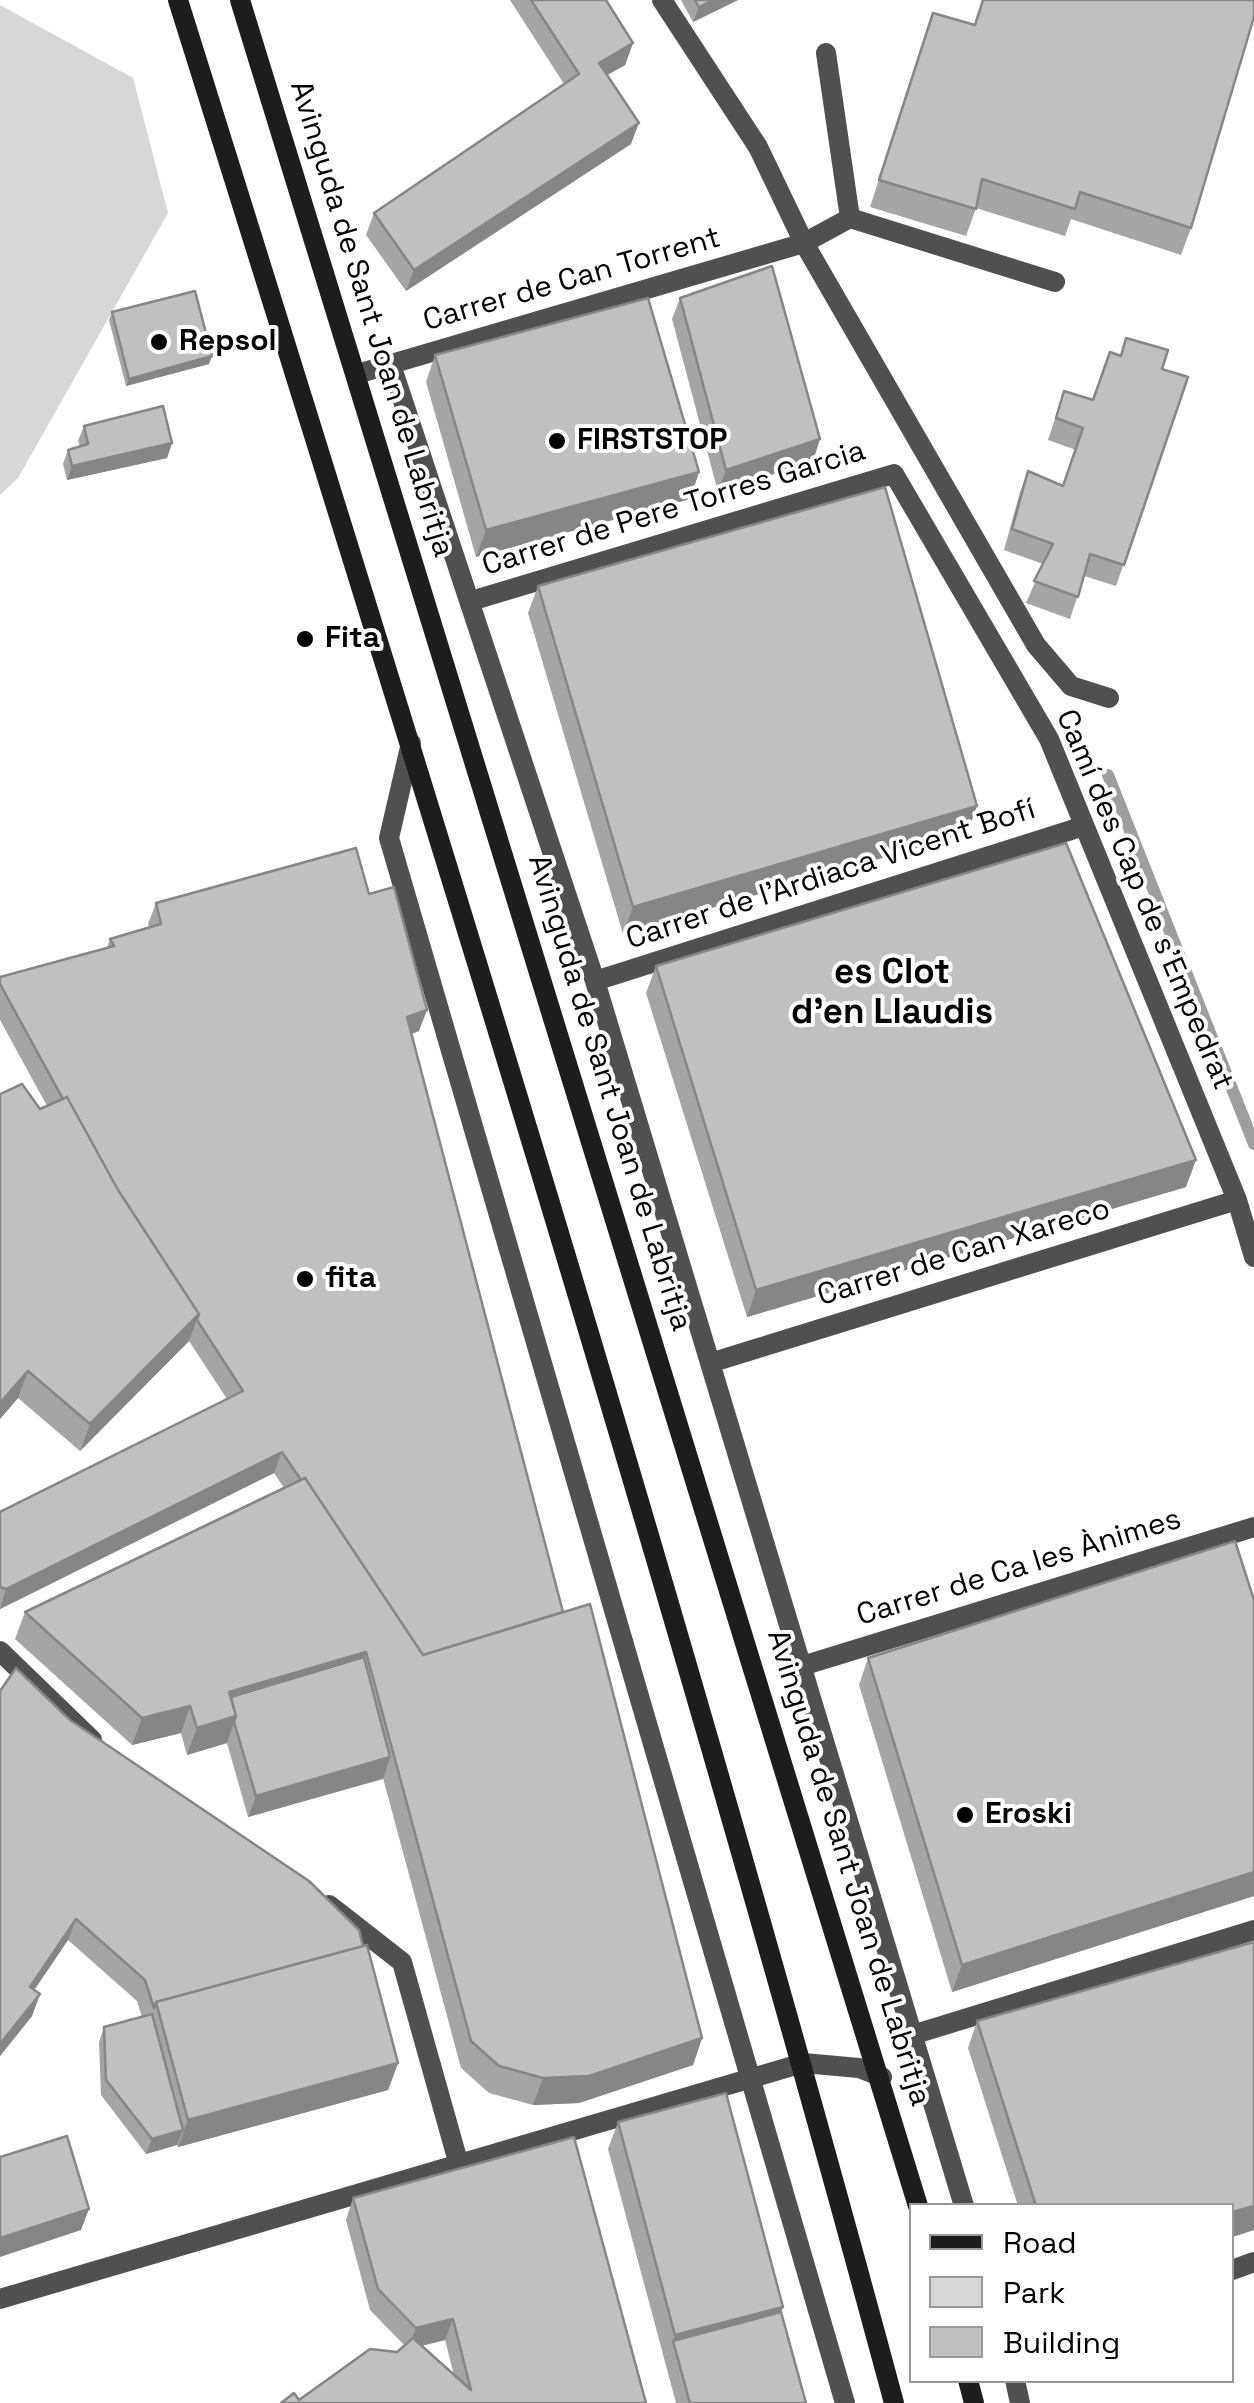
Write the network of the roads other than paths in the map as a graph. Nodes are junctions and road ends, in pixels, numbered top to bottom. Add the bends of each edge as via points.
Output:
1 (178, 0) edge
2 (662, 0) edge
3 (243, 2) edge
4 (826, 53) dead end
5 (850, 218) junction
6 (804, 243) junction
7 (1055, 282) dead end
8 (391, 365) junction
9 (357, 374) junction
10 (894, 474) joint
11 (471, 601) junction
12 (1109, 698) dead end
13 (411, 743) junction
14 (1084, 826) junction
15 (595, 981) junction
16 (1236, 1200) junction
17 (1254, 1257) edge
18 (710, 1363) junction
19 (1254, 1527) edge
20 (0, 1651) edge
21 (802, 1666) junction
22 (109, 1752) edge
23 (314, 1893) edge
24 (1254, 1930) edge
25 (912, 2034) junction
26 (802, 2063) junction
27 (882, 2078) junction
28 (750, 2079) junction
29 (459, 2165) junction
30 (917, 2203) edge
31 (963, 2203) edge
32 (0, 2299) edge
33 (846, 2403) edge
34 (894, 2403) edge

1 - 13 main road
2 - 6 street via 758,147
3 - 9 main road, Avinguda de Sant Joan de Labritja
4 - 5 street
5 - 6 street, Carrer de Can Torrent
5 - 7 street
6 - 8 street, Carrer de Can Torrent
6 - 12 street via 1036,645 1070,686
8 - 9 street, Carrer de Can Torrent
8 - 11 street, Avinguda de Sant Joan de Labritja
9 - 27 main road, Avinguda de Sant Joan de Labritja
10 - 11 street, Carrer de Pere Torres Garcia
10 - 14 street, Camí des Cap de s'Empedrat via 1049,739
11 - 15 street, Avinguda de Sant Joan de Labritja
13 - 26 main road
13 - 28 street via 390,838
14 - 15 street, Carrer de l'Ardiaca Vicent Bofí
14 - 16 street, Camí des Cap de s'Empedrat
15 - 18 street, Avinguda de Sant Joan de Labritja
16 - 17 street, Camí des Cap de s'Empedrat
16 - 18 street, Carrer de Can Xareco
18 - 21 street, Avinguda de Sant Joan de Labritja
19 - 21 street, Carrer de Ca les Ànimes
20 - 22 street
21 - 25 street, Avinguda de Sant Joan de Labritja
23 - 29 street via 402,1962
24 - 25 street
25 - 31 street, Avinguda de Sant Joan de Labritja
26 - 27 street via 860,2068
26 - 28 street
26 - 34 main road
27 - 30 main road, Avinguda de Sant Joan de Labritja
28 - 29 street
28 - 33 street
29 - 32 street

